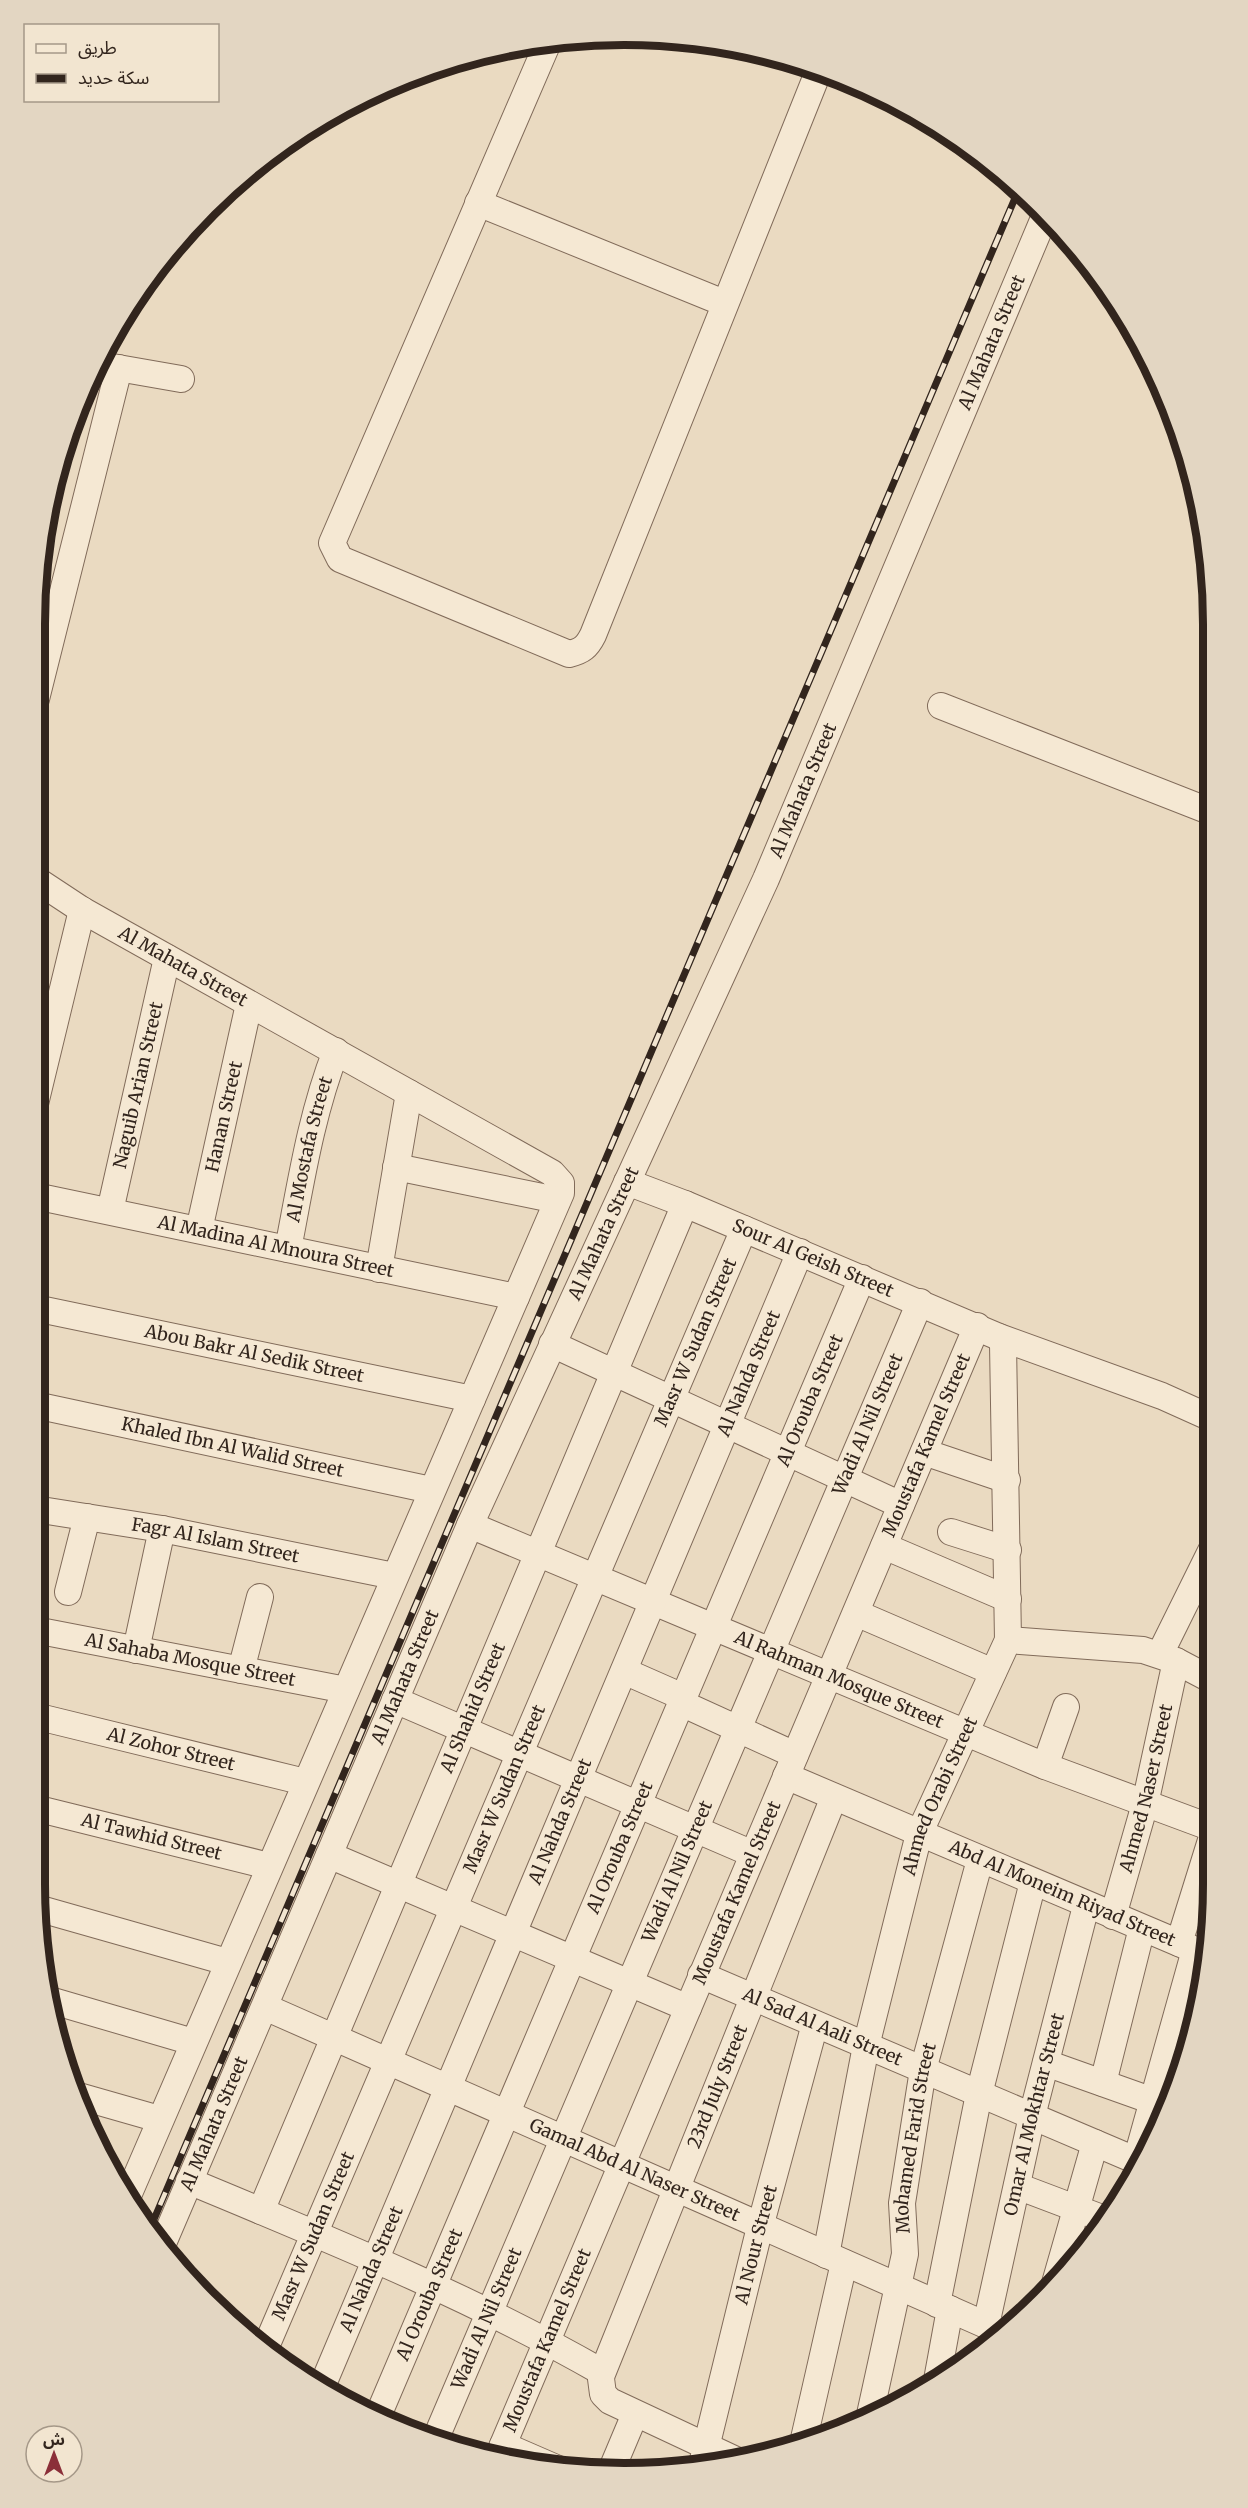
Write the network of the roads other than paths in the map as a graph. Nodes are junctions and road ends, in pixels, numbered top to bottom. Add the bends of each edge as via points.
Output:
1 (544, 51) edge
2 (816, 78) edge
3 (478, 203) junction
4 (1042, 224) edge
5 (724, 303) junction
6 (107, 366) edge
7 (181, 379) dead end
8 (45, 657) edge
9 (940, 706) dead end
10 (1203, 809) edge
11 (45, 886) edge
12 (82, 910) junction
13 (166, 958) junction
14 (249, 1004) junction
15 (336, 1051) junction
16 (45, 1063) edge
17 (409, 1093) junction
18 (396, 1167) junction
19 (627, 1182) junction
20 (45, 1198) edge
21 (557, 1200) junction
22 (685, 1204) junction
23 (110, 1211) junction
24 (744, 1229) junction
25 (199, 1230) junction
26 (288, 1249) junction
27 (800, 1252) junction
28 (379, 1269) junction
29 (862, 1278) junction
30 (516, 1298) junction
31 (920, 1302) junction
32 (45, 1310) edge
33 (988, 1331) junction
34 (552, 1344) junction
35 (614, 1373) junction
36 (472, 1399) junction
37 (671, 1400) junction
38 (45, 1407) edge
39 (1203, 1414) edge
40 (727, 1425) junction
41 (924, 1452) junction
42 (787, 1453) junction
43 (844, 1479) junction
44 (1007, 1480) junction
45 (431, 1490) junction
46 (901, 1505) junction
47 (45, 1511) edge
48 (87, 1517) junction
49 (470, 1525) junction
50 (162, 1529) junction
51 (951, 1532) dead end
52 (884, 1546) junction
53 (1008, 1550) junction
54 (538, 1554) junction
55 (1203, 1574) edge
56 (394, 1576) junction
57 (595, 1578) junction
58 (68, 1592) dead end
59 (260, 1597) dead end
60 (1008, 1599) junction
61 (652, 1602) junction
62 (856, 1612) junction
63 (713, 1628) junction
64 (45, 1632) edge
65 (1008, 1640) junction
66 (136, 1650) junction
67 (771, 1652) junction
68 (1168, 1657) junction
69 (241, 1670) junction
70 (624, 1671) junction
71 (993, 1672) junction
72 (1203, 1675) edge
73 (828, 1677) junction
74 (346, 1690) junction
75 (395, 1700) junction
76 (682, 1700) junction
77 (1066, 1707) dead end
78 (45, 1718) edge
79 (738, 1729) junction
80 (463, 1730) junction
81 (964, 1731) junction
82 (519, 1754) junction
83 (790, 1766) junction
84 (1045, 1766) junction
85 (577, 1779) junction
86 (305, 1782) junction
87 (834, 1797) junction
88 (637, 1804) junction
89 (1145, 1804) junction
90 (45, 1812) edge
91 (1203, 1825) edge
92 (694, 1829) junction
93 (919, 1834) junction
94 (753, 1854) junction
95 (329, 1855) junction
96 (980, 1860) junction
97 (269, 1866) junction
98 (1033, 1882) junction
99 (399, 1885) junction
100 (1203, 1895) edge
101 (1086, 1906) junction
102 (454, 1908) junction
103 (46, 1910) edge
104 (1113, 1916) junction
105 (1142, 1928) junction
106 (513, 1933) junction
107 (1194, 1949) edge
108 (572, 1959) junction
109 (227, 1962) junction
110 (701, 1975) junction
111 (629, 1983) junction
112 (753, 1997) junction
113 (57, 2002) edge
114 (265, 2007) junction
115 (688, 2008) junction
116 (815, 2024) junction
117 (334, 2038) junction
118 (193, 2042) junction
119 (866, 2046) junction
120 (389, 2063) junction
121 (1046, 2063) junction
122 (923, 2070) junction
123 (1103, 2083) junction
124 (447, 2089) junction
125 (979, 2094) junction
126 (86, 2098) edge
127 (1153, 2101) junction
128 (506, 2115) junction
129 (1032, 2116) junction
130 (159, 2119) junction
131 (1145, 2136) edge
132 (562, 2140) junction
133 (1095, 2143) junction
134 (1133, 2159) edge
135 (621, 2166) junction
136 (189, 2181) junction
137 (130, 2186) edge
138 (1017, 2186) junction
139 (676, 2190) junction
140 (1076, 2209) junction
141 (261, 2211) junction
142 (1097, 2217) edge
143 (759, 2227) junction
144 (315, 2234) junction
145 (166, 2237) edge
146 (835, 2259) junction
147 (375, 2260) junction
148 (1060, 2264) edge
149 (433, 2287) junction
150 (900, 2288) junction
151 (944, 2306) junction
152 (489, 2313) junction
153 (995, 2328) edge
154 (994, 2329) edge
155 (269, 2340) edge
156 (546, 2342) junction
157 (938, 2370) edge
158 (602, 2374) junction
159 (325, 2379) edge
160 (872, 2407) edge
161 (381, 2409) edge
162 (635, 2414) junction
163 (438, 2432) edge
164 (806, 2433) edge
165 (501, 2450) edge
166 (704, 2458) edge
167 (614, 2463) edge

1 - 3 street
2 - 5 street
3 - 5 street
3 - 5 street via 332,543 340,559 559,651 580,652 588,645
4 - 19 street, Al Mahata Street via 766,879
6 - 7 street
6 - 8 street
9 - 10 street
11 - 12 street, Al Mahata Street
12 - 13 street, Al Mahata Street
12 - 16 street
13 - 14 street, Al Mahata Street
13 - 23 street, Naguib Arian Street
14 - 15 street, Al Mahata Street
14 - 25 street, Hanan Street
15 - 17 street, Al Mahata Street
15 - 26 street, Al Mostafa Street via 312,1125
17 - 18 street
17 - 21 street, Al Mahata Street via 558,1177 561,1184
18 - 21 street
18 - 28 street
19 - 22 street, Sour Al Geish Street
19 - 34 street, Al Mahata Street
20 - 23 street, Al Madina Al Mnoura Street
21 - 30 street
22 - 24 street, Sour Al Geish Street
22 - 35 street, Al Shahid Street
23 - 25 street, Al Madina Al Mnoura Street
24 - 27 street, Sour Al Geish Street
24 - 37 street, Masr W Sudan Street
25 - 26 street, Al Madina Al Mnoura Street
26 - 28 street, Al Madina Al Mnoura Street
27 - 29 street, Sour Al Geish Street
27 - 40 street, Al Nahda Street
28 - 30 street, Al Madina Al Mnoura Street
29 - 31 street, Sour Al Geish Street
29 - 42 street, Al Orouba Street
30 - 36 street
31 - 33 street, Sour Al Geish Street
31 - 43 street, Wadi Al Nil Street
32 - 36 street, Abou Bakr Al Sedik Street
33 - 39 street, Sour Al Geish Street
33 - 41 street, Moustafa Kamel Street
33 - 44 street, Ahmed Orabi Street via 1003,1344
34 - 35 street
34 - 49 street, Al Mahata Street
35 - 37 street
35 - 54 street, Al Shahid Street
36 - 45 street
37 - 40 street
37 - 57 street, Masr W Sudan Street
38 - 45 street, Khaled Ibn Al Walid Street
40 - 42 street
40 - 61 street, Al Nahda Street
41 - 44 street
41 - 46 street, Moustafa Kamel Street
42 - 43 street
42 - 63 street, Al Orouba Street
43 - 46 street
43 - 67 street, Wadi Al Nil Street
44 - 53 street, Ahmed Orabi Street
45 - 56 street
46 - 52 street, Moustafa Kamel Street
47 - 48 street, Fagr Al Islam Street
48 - 50 street, Fagr Al Islam Street
48 - 58 street
49 - 54 street, Al Rahman Mosque Street
49 - 75 street, Al Mahata Street
50 - 56 street, Fagr Al Islam Street
50 - 66 street
51 - 53 street
52 - 60 street
52 - 62 street, Moustafa Kamel Street
53 - 60 street, Ahmed Orabi Street
54 - 57 street, Al Rahman Mosque Street
54 - 80 street, Al Shahid Street
55 - 68 street, Ahmed Naser Street
56 - 74 street
57 - 61 street, Al Rahman Mosque Street
57 - 82 street, Masr W Sudan Street
59 - 69 street
60 - 65 street, Ahmed Orabi Street
61 - 63 street, Al Rahman Mosque Street
61 - 70 street, Al Nahda Street
62 - 71 street
62 - 73 street, Moustafa Kamel Street
63 - 67 street, Al Rahman Mosque Street
63 - 76 street, Al Orouba Street
64 - 66 street, Al Sahaba Mosque Street
65 - 68 street via 1118,1647
65 - 71 street, Ahmed Orabi Street
66 - 69 street, Al Sahaba Mosque Street
67 - 73 street, Al Rahman Mosque Street
67 - 79 street, Wadi Al Nil Street
68 - 72 street
68 - 89 street, Ahmed Naser Street
69 - 74 street, Al Sahaba Mosque Street
70 - 76 street, Abd Al Moneim Riyad Street
70 - 85 street, Al Nahda Street
71 - 81 street, Ahmed Orabi Street
73 - 81 street, Al Rahman Mosque Street
73 - 83 street, Moustafa Kamel Street
74 - 86 street
75 - 80 street
75 - 95 street, Al Mahata Street
76 - 79 street, Abd Al Moneim Riyad Street
76 - 88 street, Al Orouba Street
77 - 84 street
78 - 86 street, Al Zohor Street
79 - 83 street, Abd Al Moneim Riyad Street
79 - 92 street, Wadi Al Nil Street
80 - 82 street
80 - 99 street, Al Shahid Street
81 - 84 street, Al Rahman Mosque Street
81 - 93 street, Ahmed Orabi Street
82 - 85 street
82 - 102 street, Masr W Sudan Street
83 - 87 street, Abd Al Moneim Riyad Street
83 - 94 street, Moustafa Kamel Street
84 - 89 street, Al Rahman Mosque Street
85 - 88 street
85 - 106 street, Al Nahda Street
86 - 97 street
87 - 93 street, Abd Al Moneim Riyad Street
87 - 112 street, 23rd July Street
88 - 92 street
88 - 108 street, Al Orouba Street
89 - 91 street, Al Rahman Mosque Street
89 - 104 street, Ahmed Naser Street
90 - 97 street, Al Tawhid Street
92 - 94 street
92 - 111 street, Wadi Al Nil Street
93 - 96 street, Abd Al Moneim Riyad Street
93 - 119 street, Ahmed Orabi Street
94 - 110 street, Moustafa Kamel Street
95 - 99 street
95 - 114 street, Al Mahata Street
96 - 98 street, Abd Al Moneim Riyad Street
96 - 122 street, Mohamed Farid Street
97 - 109 street
98 - 101 street, Abd Al Moneim Riyad Street
98 - 125 street
99 - 102 street
99 - 117 street, Al Shahid Street
100 - 107 street
101 - 104 street, Abd Al Moneim Riyad Street
101 - 121 street, Omar Al Mokhtar Street
102 - 106 street
102 - 120 street, Masr W Sudan Street
103 - 109 street
104 - 105 street, Abd Al Moneim Riyad Street
105 - 107 street, Abd Al Moneim Riyad Street
105 - 123 street
106 - 108 street
106 - 124 street, Al Nahda Street
107 - 127 street
108 - 111 street
108 - 128 street, Al Orouba Street
109 - 118 street
110 - 112 street, Al Sad Al Aali Street
110 - 115 street, Moustafa Kamel Street
111 - 115 street
111 - 132 street, Wadi Al Nil Street
112 - 116 street, Al Sad Al Aali Street
112 - 139 street, 23rd July Street
113 - 118 street
114 - 117 street, Gamal Abd Al Naser Street
114 - 136 street, Al Mahata Street
115 - 135 street, Moustafa Kamel Street
116 - 119 street, Al Sad Al Aali Street
116 - 143 street, Al Nour Street
117 - 120 street, Gamal Abd Al Naser Street
117 - 141 street, Al Shahid Street
118 - 130 street
119 - 122 street, Al Sad Al Aali Street
119 - 146 street, Ahmed Orabi Street
120 - 124 street, Gamal Abd Al Naser Street
120 - 144 street, Masr W Sudan Street
121 - 123 street
121 - 129 street, Omar Al Mokhtar Street
122 - 125 street, Al Sad Al Aali Street
122 - 150 street, Mohamed Farid Street via 902,2203 906,2243
123 - 127 street
124 - 128 street, Gamal Abd Al Naser Street
124 - 147 street, Al Nahda Street
125 - 129 street, Al Sad Al Aali Street
125 - 151 street
126 - 130 street
127 - 131 street
128 - 132 street, Gamal Abd Al Naser Street
128 - 149 street, Al Orouba Street
129 - 133 street, Al Sad Al Aali Street
129 - 138 street, Omar Al Mokhtar Street
130 - 137 street
132 - 135 street, Gamal Abd Al Naser Street
132 - 152 street, Wadi Al Nil Street
133 - 134 street, Al Sad Al Aali Street
133 - 140 street
135 - 139 street, Gamal Abd Al Naser Street
135 - 156 street, Moustafa Kamel Street
136 - 141 street
136 - 145 street, Al Mahata Street
138 - 140 street
138 - 153 street, Omar Al Mokhtar Street
139 - 143 street, Gamal Abd Al Naser Street
139 - 158 street, 23rd July Street
140 - 142 street
140 - 148 street
141 - 144 street
143 - 146 street, Gamal Abd Al Naser Street
143 - 166 street, Al Nour Street
144 - 147 street
144 - 155 street, Masr W Sudan Street
146 - 150 street, Gamal Abd Al Naser Street
146 - 164 street, Ahmed Orabi Street
147 - 149 street
147 - 159 street, Al Nahda Street
149 - 152 street
149 - 161 street, Al Orouba Street
150 - 151 street, Gamal Abd Al Naser Street
150 - 160 street, Mohamed Farid Street
151 - 154 street, Gamal Abd Al Naser Street
151 - 157 street
152 - 156 street
152 - 163 street, Wadi Al Nil Street
156 - 158 street
156 - 165 street, Moustafa Kamel Street
158 - 162 street via 606,2398
162 - 166 street
162 - 167 street

